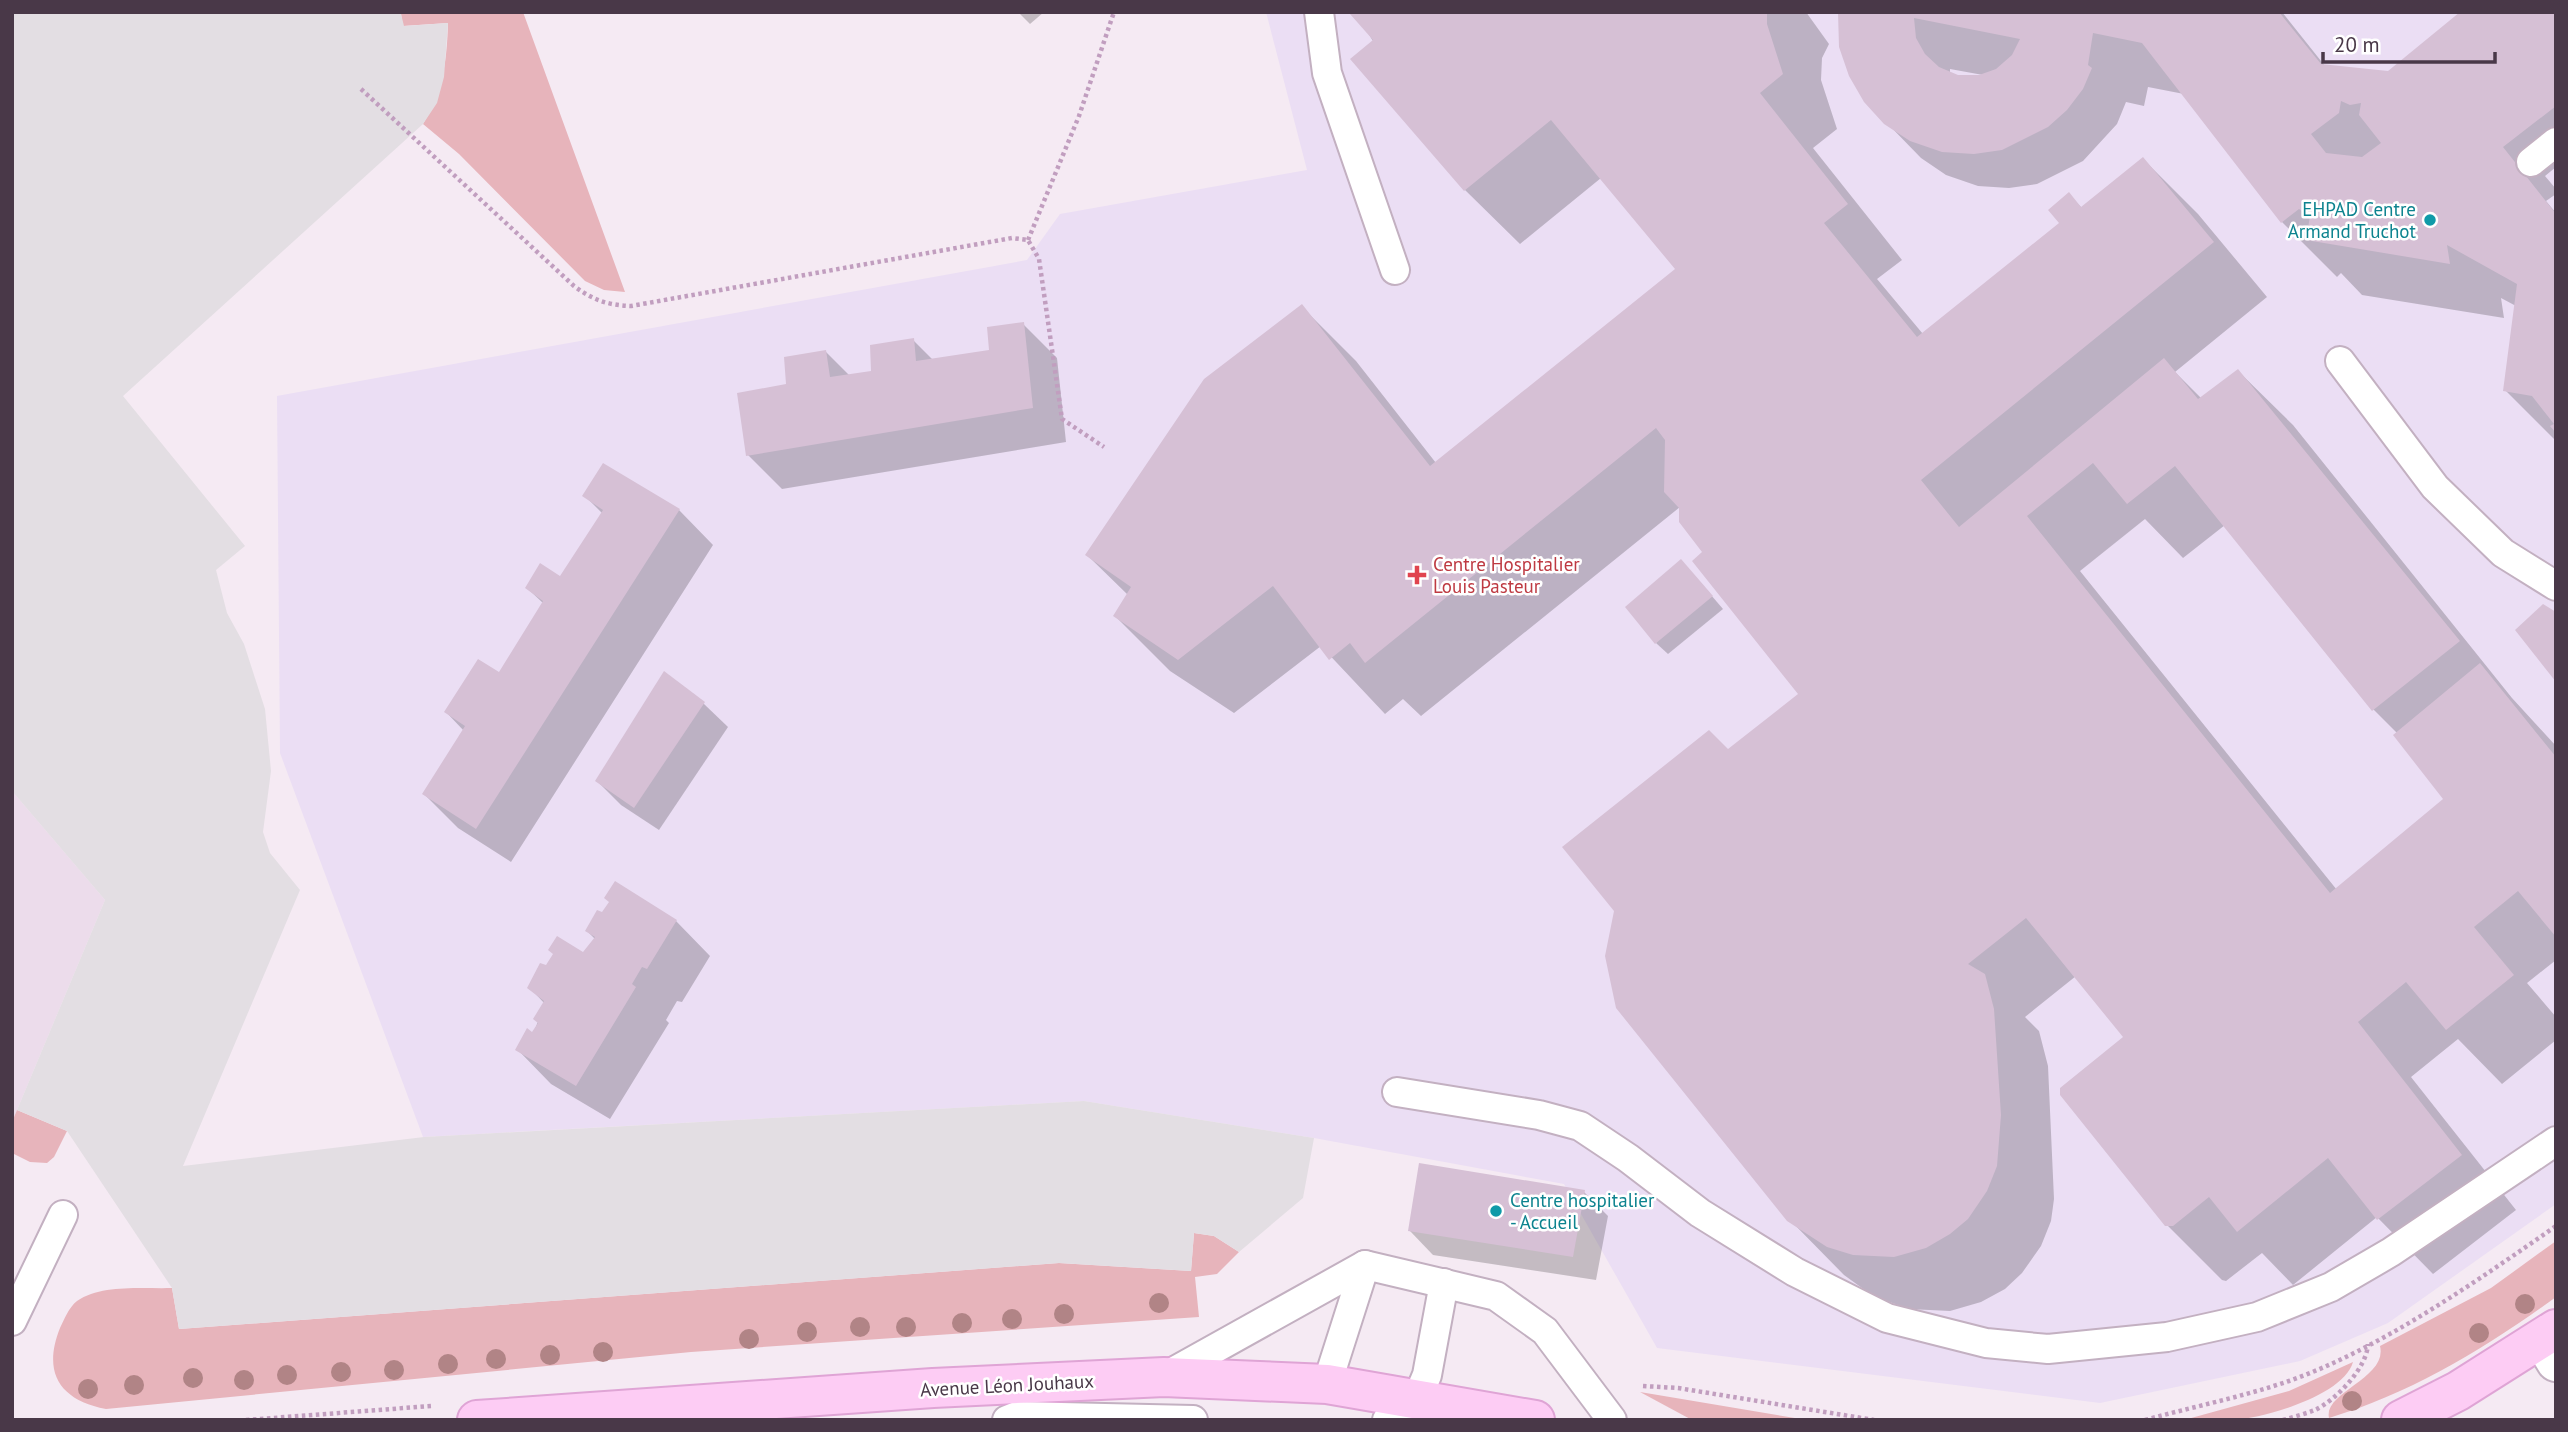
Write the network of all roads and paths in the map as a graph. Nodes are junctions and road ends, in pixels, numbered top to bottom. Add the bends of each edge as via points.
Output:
1 (1114, 12) edge
2 (1319, 12) edge
3 (361, 89) dead end
4 (2556, 142) edge
5 (2531, 162) dead end
6 (1028, 240) junction
7 (1395, 270) dead end
8 (2340, 361) dead end
9 (1104, 447) dead end
10 (2556, 586) edge
11 (1397, 1092) dead end
12 (2556, 1142) edge
13 (63, 1215) dead end
14 (2556, 1226) edge
15 (1365, 1265) junction
16 (1444, 1283) junction
17 (12, 1321) edge
18 (2368, 1343) junction
19 (2551, 1343) edge
20 (1164, 1377) junction
21 (1326, 1384) junction
22 (1402, 1410) edge
23 (1607, 1414) edge
24 (477, 1420) edge
25 (1007, 1420) edge
26 (1193, 1420) edge
27 (1535, 1420) edge
28 (1874, 1420) edge
29 (2145, 1420) edge
30 (2283, 1420) edge
31 (2401, 1420) edge

1 - 6 path via 1079,116
2 - 7 lane via 1327,73
3 - 6 path via 573,286 593,300 611,305 631,306 1012,238
4 - 5 lane
6 - 9 path via 1039,259 1062,419
8 - 10 lane via 2435,487 2503,553
11 - 12 lane via 1580,1126 1710,1220 1795,1272 1888,1318 1986,1343 2048,1349 2167,1337 2257,1317 2331,1287
13 - 17 lane
14 - 18 path via 2473,1284
15 - 16 lane
15 - 20 lane
15 - 21 lane
16 - 22 lane via 1427,1375
16 - 23 lane via 1496,1296 1545,1331
18 - 29 path via 2288,1381
18 - 30 path via 2362,1367 2348,1384 2317,1409
19 - 31 main road
20 - 21 main road, Avenue Léon Jouhaux
20 - 24 main road, Avenue Léon Jouhaux via 864,1392
21 - 22 main road, Avenue Léon Jouhaux
22 - 27 main road, Avenue Léon Jouhaux
23 - 28 path via 1623,1384 1678,1388
25 - 26 lane via 1017,1416

